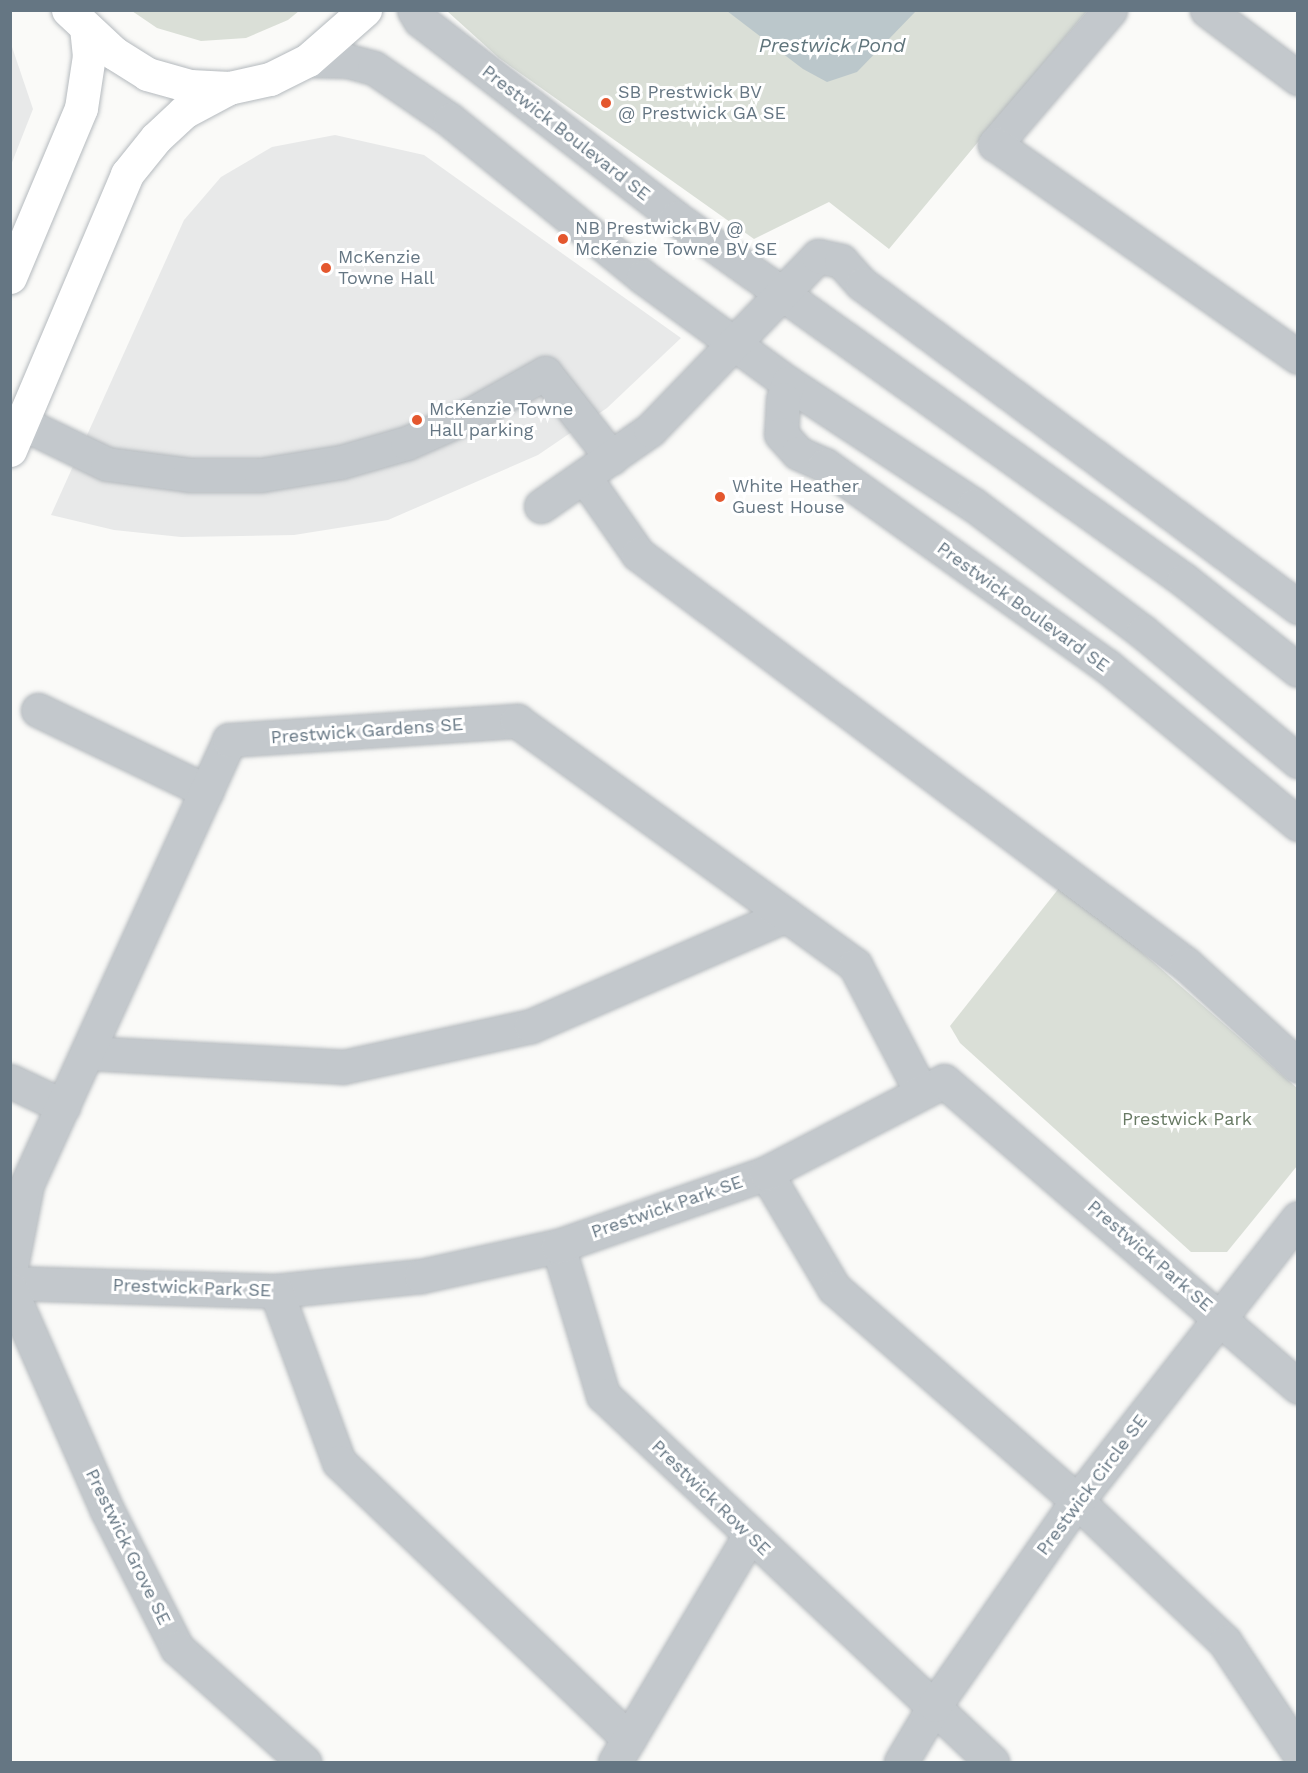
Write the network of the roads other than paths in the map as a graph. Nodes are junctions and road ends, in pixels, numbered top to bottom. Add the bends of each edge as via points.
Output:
1 (365, 10) edge
2 (414, 10) edge
3 (1110, 10) edge
4 (1207, 10) edge
5 (77, 20) edge
6 (308, 60) junction
7 (1298, 78) edge
8 (229, 88) junction
9 (10, 277) edge
10 (782, 290) junction
11 (736, 344) junction
12 (1298, 357) edge
13 (788, 382) junction
14 (16, 436) edge
15 (612, 458) junction
16 (585, 478) junction
17 (541, 506) dead end
18 (1298, 607) edge
19 (1298, 670) edge
20 (38, 710) dead end
21 (1298, 761) edge
22 (206, 790) junction
23 (1298, 824) edge
24 (786, 915) junction
25 (87, 1053) junction
26 (1298, 1066) edge
27 (10, 1081) edge
28 (921, 1092) junction
29 (63, 1106) junction
30 (766, 1173) junction
31 (1298, 1218) edge
32 (558, 1246) junction
33 (10, 1271) edge
34 (10, 1283) edge
35 (10, 1289) edge
36 (276, 1291) junction
37 (1220, 1316) junction
38 (1298, 1387) edge
39 (1077, 1501) junction
40 (749, 1536) junction
41 (935, 1705) junction
42 (622, 1751) edge
43 (1298, 1752) edge
44 (304, 1762) edge
45 (901, 1762) edge
46 (992, 1762) edge

1 - 6 main road
2 - 10 street, Prestwick Boulevard SE via 420,20 676,218
3 - 12 street via 995,144
4 - 7 street
5 - 8 main road via 147,74 190,86
5 - 9 main road via 89,56 81,108
6 - 8 main road via 270,79
6 - 11 street via 348,61 374,68 450,120 643,277
8 - 14 main road via 184,112 156,138 127,174
10 - 11 street
10 - 18 street via 818,256 841,261 862,284
10 - 19 street, Prestwick Boulevard SE via 1184,580
11 - 13 street
11 - 15 street via 650,430
13 - 21 street via 984,512 1143,632
13 - 23 street, Prestwick Boulevard SE via 781,434 798,453 825,465 1107,666
14 - 15 street via 107,464 189,475 261,475 341,462 407,443 472,414 545,373
15 - 16 street
16 - 17 street
16 - 26 street via 638,554 1186,964
20 - 22 street
22 - 24 street, Prestwick Gardens SE via 229,740 517,721
22 - 25 street, Prestwick Gardens SE
24 - 25 street via 531,1026 343,1067
24 - 28 street, Prestwick Gardens SE via 855,965
25 - 29 street, Prestwick Gardens SE
27 - 29 street
28 - 30 street, Prestwick Park SE
28 - 37 street, Prestwick Park SE via 944,1081
29 - 33 street, Prestwick Gardens SE via 27,1184
30 - 32 street, Prestwick Park SE
30 - 39 street via 834,1288
31 - 37 street, Prestwick Circle SE
32 - 36 street, Prestwick Park SE via 421,1276
32 - 40 street, Prestwick Row SE via 603,1395
34 - 36 street, Prestwick Park SE
35 - 44 street, Prestwick Grove SE via 107,1510 177,1648
36 - 42 street via 339,1462
37 - 38 street
37 - 39 street, Prestwick Circle SE
39 - 41 street, Prestwick Circle SE
39 - 43 street via 1225,1642
40 - 41 street, Prestwick Row SE
40 - 42 street
41 - 45 street, Prestwick Circle SE
41 - 46 street, Prestwick Row SE

